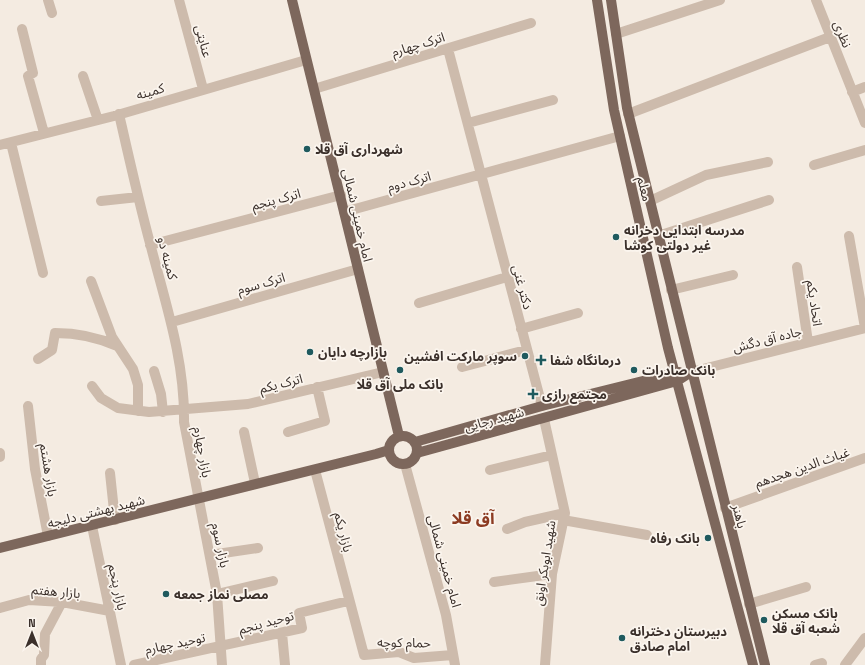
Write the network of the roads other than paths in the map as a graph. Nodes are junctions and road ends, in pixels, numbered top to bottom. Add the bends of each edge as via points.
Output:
1 (48, 0) edge
2 (179, 0) edge
3 (292, 0) edge
4 (597, 0) edge
5 (611, 0) edge
6 (720, 0) edge
7 (816, 0) edge
8 (52, 13) dead end
9 (531, 23) dead end
10 (22, 29) dead end
11 (616, 34) junction
12 (830, 37) junction
13 (448, 49) junction
14 (306, 60) junction
15 (84, 76) dead end
16 (865, 87) edge
17 (203, 89) junction
18 (314, 90) junction
19 (852, 92) junction
20 (553, 100) dead end
21 (614, 110) junction
22 (628, 111) junction
23 (118, 114) junction
24 (98, 120) junction
25 (468, 123) junction
26 (865, 123) edge
27 (44, 133) junction
28 (620, 136) junction
29 (12, 142) junction
30 (0, 145) edge
31 (865, 150) edge
32 (768, 162) dead end
33 (814, 165) dead end
34 (481, 174) junction
35 (341, 196) junction
36 (138, 197) junction
37 (769, 200) dead end
38 (101, 201) dead end
39 (650, 202) junction
40 (344, 212) junction
41 (658, 236) junction
42 (849, 236) dead end
43 (150, 245) junction
44 (797, 267) dead end
45 (358, 269) junction
46 (43, 273) dead end
47 (732, 275) dead end
48 (507, 277) junction
49 (91, 281) dead end
50 (671, 290) junction
51 (419, 303) dead end
52 (578, 313) dead end
53 (172, 322) junction
54 (865, 328) edge
55 (521, 329) junction
56 (808, 342) junction
57 (117, 346) junction
58 (526, 350) junction
59 (38, 359) dead end
60 (462, 367) dead end
61 (154, 371) dead end
62 (383, 372) junction
63 (691, 372) junction
64 (676, 377) junction
65 (92, 386) dead end
66 (317, 387) junction
67 (28, 406) dead end
68 (542, 406) junction
69 (138, 411) junction
70 (184, 411) junction
71 (163, 412) junction
72 (544, 419) junction
73 (244, 432) dead end
74 (288, 432) dead end
75 (399, 436) junction
76 (415, 442) junction
77 (389, 450) junction
78 (0, 453) edge
79 (417, 453) junction
80 (552, 455) junction
81 (0, 457) edge
82 (865, 458) edge
83 (406, 464) junction
84 (315, 470) junction
85 (490, 470) dead end
86 (110, 473) dead end
87 (255, 483) junction
88 (197, 498) junction
89 (725, 508) junction
90 (564, 517) junction
91 (115, 520) junction
92 (92, 526) junction
93 (507, 529) dead end
94 (647, 535) dead end
95 (48, 536) junction
96 (0, 548) edge
97 (258, 548) dead end
98 (210, 555) junction
99 (552, 574) junction
100 (273, 581) dead end
101 (494, 582) dead end
102 (806, 587) dead end
103 (217, 594) junction
104 (348, 601) junction
105 (62, 602) junction
106 (749, 604) junction
107 (0, 608) edge
108 (110, 611) junction
109 (282, 633) junction
110 (865, 638) edge
111 (222, 646) junction
112 (454, 660) edge
113 (41, 665) edge
114 (121, 665) edge
115 (134, 665) edge
116 (222, 665) edge
117 (285, 665) edge
118 (545, 665) edge
119 (753, 665) edge
120 (764, 665) edge
121 (845, 665) edge

1 - 8 street
2 - 17 street, عنایتی
3 - 14 main road, امام خمینی شمالی
4 - 21 main road, معلم
5 - 11 main road, معلم
6 - 11 street
7 - 12 street, نظری
9 - 13 street, اترک چهارم
10 - 27 street via 33,73 28,76
11 - 22 main road, معلم
12 - 19 street, نظری
12 - 22 street
13 - 18 street, اترک چهارم
13 - 25 street, دکتر غنی
14 - 17 street, کمینه
14 - 18 main road, امام خمینی شمالی
15 - 24 street
16 - 19 street
17 - 23 street, کمینه
18 - 35 main road, امام خمینی شمالی
19 - 26 street, نظری
20 - 25 street
21 - 22 main road via 620,103
21 - 28 main road, معلم
22 - 39 main road, معلم
23 - 24 street, کمینه
23 - 36 street, کمینه دو
24 - 27 street, کمینه
25 - 34 street, دکتر غنی
27 - 29 street, کمینه
28 - 34 street, اترک دوم
28 - 64 main road, معلم
29 - 30 street, کمینه
29 - 46 street
31 - 33 street
32 - 39 street via 706,176
34 - 40 street, اترک دوم
34 - 48 street, دکتر غنی
35 - 40 main road, امام خمینی شمالی
35 - 43 street, اترک پنجم
36 - 38 street
36 - 43 street, کمینه دو
37 - 41 street
39 - 41 main road, معلم
40 - 45 main road, امام خمینی شمالی
41 - 50 main road, معلم
42 - 54 street
43 - 53 street, کمینه دو
44 - 56 street, اتحاد یکم
45 - 53 street, اترک سوم
45 - 62 main road, امام خمینی شمالی
47 - 50 street
48 - 51 street
48 - 55 street, دکتر غنی
49 - 57 street
50 - 63 main road, معلم
52 - 55 street
53 - 70 street, کمینه دو via 179,357
54 - 56 street, جاده آق دگش
55 - 58 street, دکتر غنی
56 - 63 street, جاده آق دگش
57 - 59 street via 78,333 55,333 52,350
57 - 69 street via 133,369 138,385
58 - 60 street
58 - 68 street, دکتر غنی
61 - 71 street
62 - 66 street, اترک یکم
62 - 75 main road, امام خمینی شمالی
63 - 64 main road, جاده آق دگش
63 - 89 main road, باهنر
64 - 68 main road, شهید رجایی
64 - 72 main road, شهید رجایی
64 - 119 main road, باهنر
65 - 69 street, اترک یکم via 101,398 118,408
66 - 70 street, اترک یکم via 248,404
66 - 74 street via 325,421
67 - 95 street, بازار هشتم via 35,470
68 - 76 main road, شهید رجایی
69 - 71 street, اترک یکم
70 - 71 street, اترک یکم
70 - 88 street, بازار چهارم
72 - 79 main road, شهید رجایی
72 - 80 street, شهید ابوبکر اونق
73 - 87 street
75 - 76 main road via 405,436
75 - 77 main road via 392,441
76 - 79 main road
77 - 83 main road via 392,459
77 - 84 main road
78 - 81 street
79 - 83 main road
80 - 85 street
80 - 90 street, شهید ابوبکر اونق
82 - 89 street, غیاث الدین هجدهم
83 - 112 street, امام خمینی شمالی via 446,615
84 - 87 main road
84 - 104 street, بازار یکم
86 - 91 street
87 - 88 main road
88 - 91 main road, شهید بهشتی دلیجه
88 - 98 street, بازار سوم
89 - 106 main road, باهنر
90 - 93 street via 524,522
90 - 94 street
90 - 99 street, شهید ابوبکر اونق
91 - 92 main road, شهید بهشتی دلیجه
92 - 95 main road, شهید بهشتی دلیجه
92 - 108 street, بازار پنجم
95 - 96 main road, شهید بهشتی دلیجه
97 - 98 street
98 - 103 street, بازار سوم
99 - 101 street
99 - 118 street, شهید ابوبکر اونق
100 - 103 street
102 - 106 street
103 - 111 street, بازار سوم
104 - 109 street, توحید پنجم via 299,613 302,628
104 - 112 street, حمام کوچه via 364,655 399,652 414,658
105 - 107 street, بازار هفتم via 29,600
105 - 108 street, بازار هفتم
105 - 113 street via 45,634
106 - 120 main road, باهنر
108 - 114 street, بازار پنجم
109 - 111 street, توحید پنجم
109 - 117 street
110 - 121 street
111 - 115 street, توحید چهارم
111 - 116 street, بازار سوم

